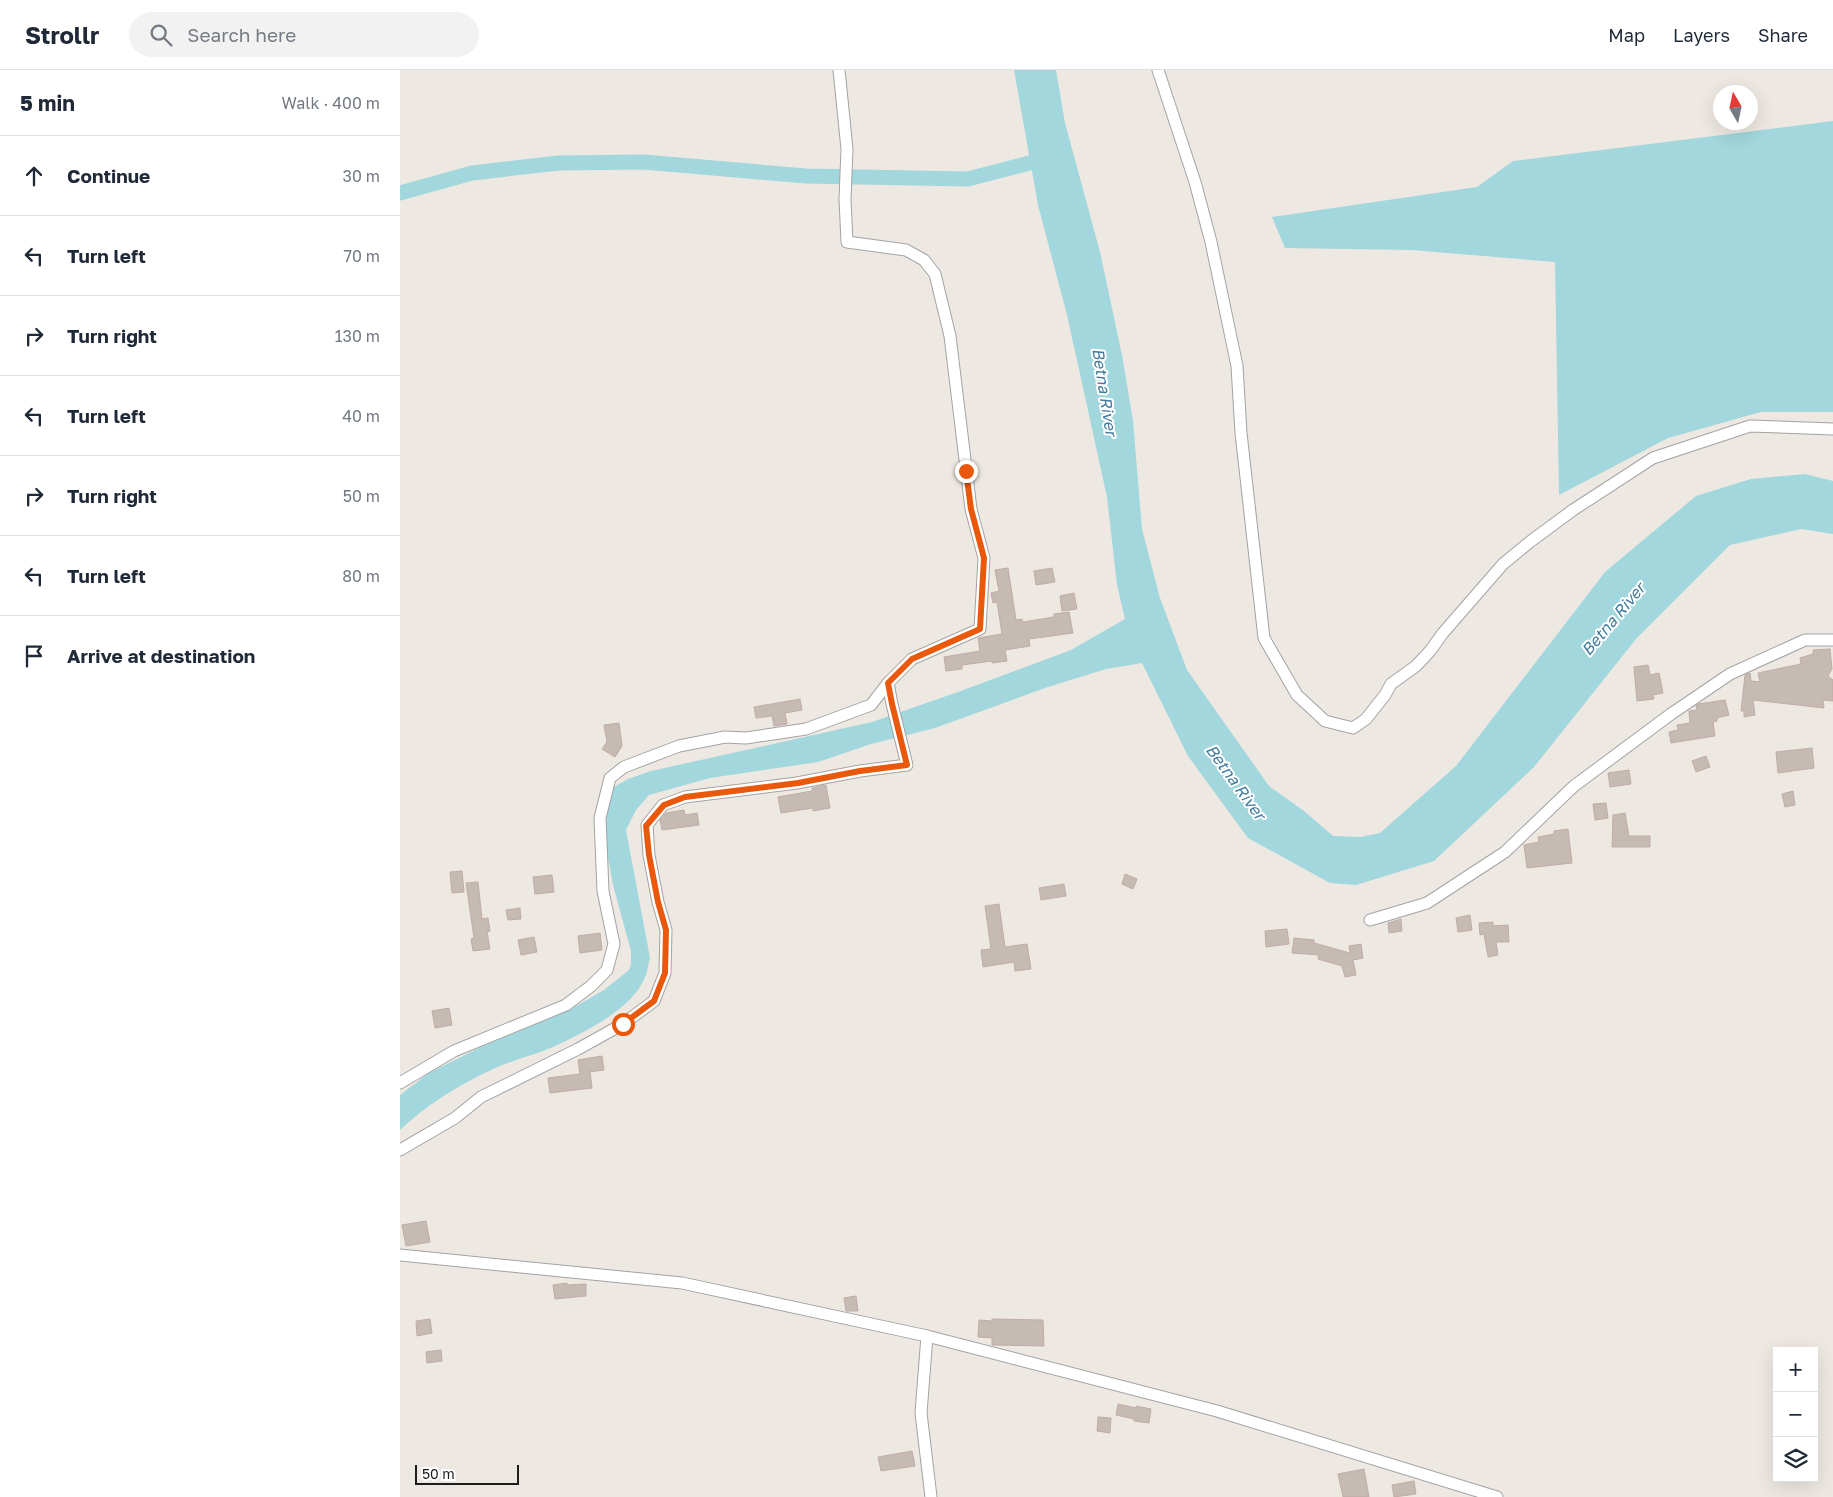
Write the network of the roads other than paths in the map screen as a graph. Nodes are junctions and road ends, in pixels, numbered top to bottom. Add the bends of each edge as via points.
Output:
1 (839, 70) edge
2 (1158, 70) edge
3 (1833, 429) edge
4 (1833, 640) edge
5 (888, 683) junction
6 (1370, 920) dead end
7 (400, 1082) edge
8 (400, 1150) edge
9 (400, 1255) edge
10 (927, 1336) junction
11 (931, 1497) edge
12 (1497, 1497) edge

1 - 5 street via 847,149 847,242 906,250 924,260 935,274 950,336 971,509 984,558 980,629 912,659
2 - 3 street via 1211,242 1236,366 1264,638 1297,695 1325,721 1352,728 1366,719 1391,684 1416,666 1503,564 1574,510 1653,458 1750,426
4 - 6 street via 1805,640 1730,674 1574,786 1505,852 1427,903
5 - 7 street via 871,706 837,719 785,733 725,737 679,746 624,767 610,778 600,818 603,891 614,944 607,970 566,1005 454,1051
5 - 8 street via 907,765 685,797 664,805 646,826 658,902 666,930 665,973 654,1001 623,1024 578,1049 481,1097 455,1118
9 - 10 street via 682,1283
10 - 11 street via 920,1413
10 - 12 street via 1217,1412

